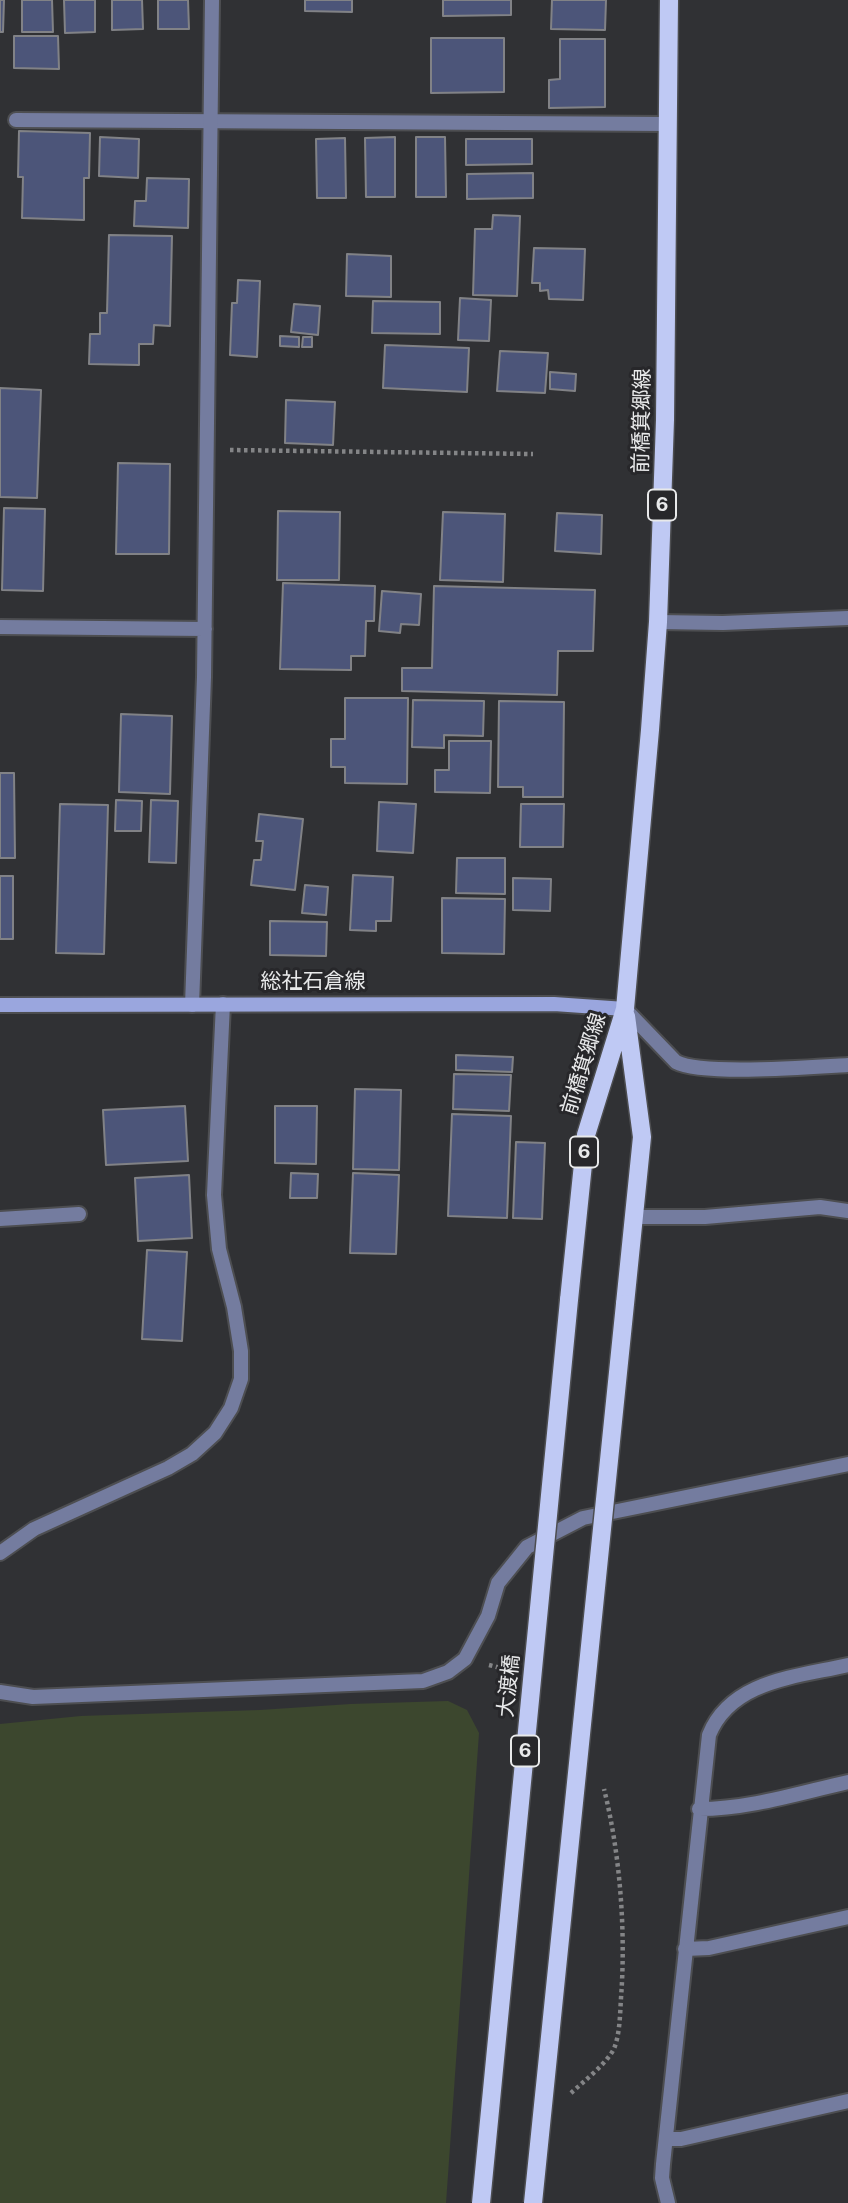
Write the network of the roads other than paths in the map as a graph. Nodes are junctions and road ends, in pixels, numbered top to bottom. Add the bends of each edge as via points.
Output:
1 (212, 0) edge
2 (668, 0) edge
3 (16, 120) dead end
4 (210, 121) junction
5 (667, 124) junction
6 (848, 618) edge
7 (658, 622) junction
8 (0, 628) edge
9 (205, 629) junction
10 (223, 1004) junction
11 (0, 1005) edge
12 (192, 1005) junction
13 (625, 1009) junction
14 (848, 1065) edge
15 (848, 1211) edge
16 (79, 1214) dead end
17 (634, 1217) junction
18 (0, 1219) edge
19 (569, 1300) joint
20 (848, 1464) edge
21 (0, 1553) edge
22 (848, 1665) edge
23 (0, 1692) edge
24 (848, 1782) edge
25 (699, 1809) junction
26 (848, 1917) edge
27 (685, 1949) junction
28 (848, 2101) edge
29 (666, 2139) junction
30 (481, 2203) edge
31 (533, 2203) edge
32 (668, 2203) edge

1 - 4 street
2 - 5 main road, 前橋箕郷線 / 6
3 - 4 street
4 - 5 street
4 - 9 street
5 - 7 main road, 前橋箕郷線 / 6 via 667,323
6 - 7 street
7 - 13 main road, 前橋箕郷線 / 6
8 - 9 street
9 - 12 street
10 - 12 main road, 総社石倉線
10 - 13 main road, 総社石倉線 via 554,1003
10 - 21 street via 214,1195 219,1249 241,1351 241,1379 231,1408 215,1433 192,1454 34,1529
11 - 12 main road, 総社石倉線
13 - 14 street via 685,1067
13 - 17 main road, 前橋箕郷線 / 6 via 642,1137
13 - 19 main road, 前橋箕郷線 / 6 via 586,1135
15 - 17 street via 820,1207 705,1217
16 - 18 street
17 - 31 main road, 前橋箕郷線 / 6, bridge
19 - 30 main road, 大渡橋 / 6, bridge
20 - 23 street via 583,1518 527,1546 498,1583 488,1616 465,1659 448,1672 423,1681 33,1698
22 - 25 street via 767,1683 734,1700 714,1721 709,1735
24 - 25 street via 722,1809
25 - 27 street
26 - 27 street via 709,1948
27 - 29 street
28 - 29 street
29 - 32 street via 662,2178

